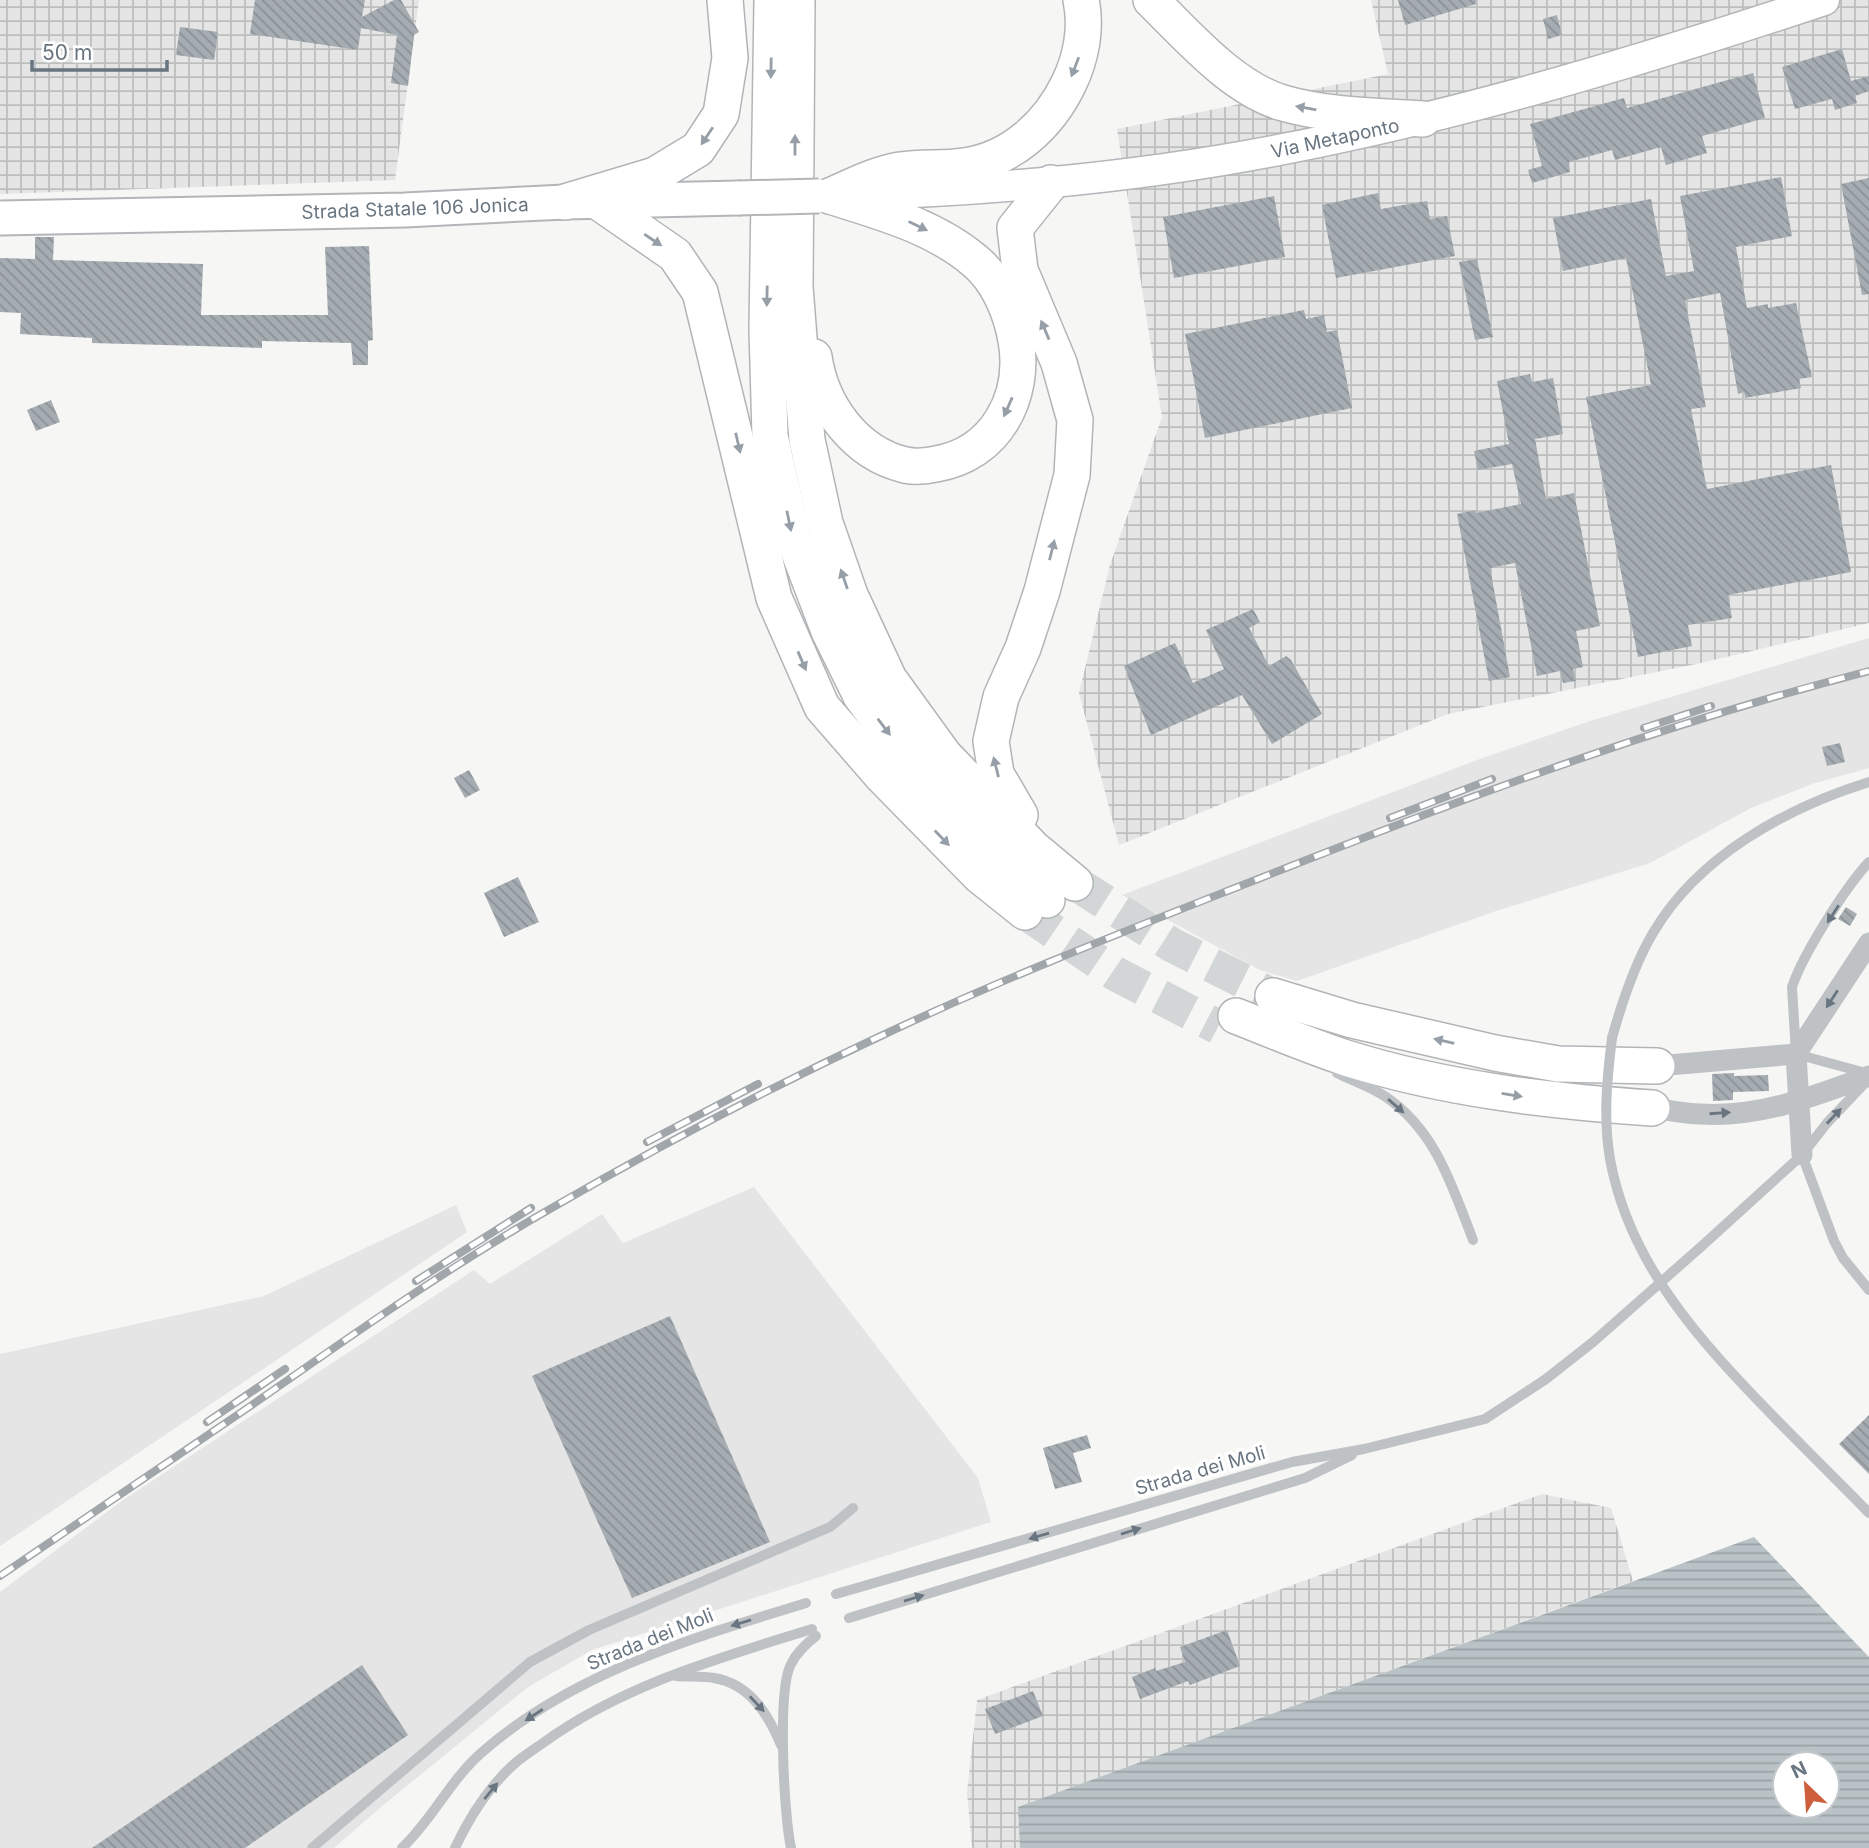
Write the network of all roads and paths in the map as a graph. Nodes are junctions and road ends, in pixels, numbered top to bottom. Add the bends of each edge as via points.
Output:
1 (725, 0) edge
2 (772, 0) edge
3 (797, 0) edge
4 (813, 0) edge
5 (1081, 0) edge
6 (1152, 0) edge
7 (1824, 0) edge
8 (795, 87) junction
9 (1423, 119) junction
10 (1051, 183) junction
11 (825, 196) junction
12 (581, 202) junction
13 (0, 218) edge
14 (794, 287) junction
15 (1869, 782) edge
16 (1869, 862) edge
17 (1049, 898) junction
18 (1869, 943) edge
19 (1273, 996) tunnel mouth
20 (1796, 1054) junction
21 (1657, 1066) joint
22 (1337, 1073) junction
23 (1869, 1076) edge
24 (1457, 1086) junction
25 (1799, 1102) junction
26 (1652, 1108) joint
27 (1802, 1155) junction
28 (1473, 1240) dead end
29 (1869, 1290) edge
30 (1364, 1449) junction
31 (853, 1508) dead end
32 (1869, 1513) edge
33 (836, 1594) dead end
34 (806, 1603) dead end
35 (849, 1618) dead end
36 (673, 1676) junction
37 (784, 1750) junction
38 (312, 1848) edge
39 (402, 1848) edge
40 (455, 1848) edge
41 (791, 1848) edge

1 -> 12 highway via 730,58 722,114 698,149 655,175
2 -> 17 highway via 770,436 792,534 829,631 861,696 921,778 997,856
3 - 8 highway
4 - 8 highway via 811,48
5 -> 11 highway via 1082,42 1073,74 1052,113 1019,144 987,161 891,172
9 -> 6 highway via 1338,113 1281,103 1222,68
7 - 9 main road, Via Metaponto via 1622,66
14 -> 8 highway
9 - 10 main road, Via Metaponto via 1247,156
10 - 11 main road, Via Metaponto
17 -> 10 highway via 1018,813 996,774 991,741 1001,697 1042,591 1072,475 1075,420 1059,363 1020,270 1016,228
11 - 12 main road, Strada Statale 106 Jonica, bridge
11 -> 14 highway via 908,221 961,250 986,272 1009,313 1018,350 1015,393 998,430 963,457 927,466 906,465 867,448 850,434 825,394 807,319
12 - 13 main road, Strada Statale 106 Jonica
12 -> 17 highway via 675,255 700,292 774,598 822,707 979,876
17 -> 14 highway via 1034,849 944,755 889,678 850,595 825,523 807,440
15 - 32 lane, bridge via 1780,819 1706,869 1675,903 1653,932 1621,1005 1606,1092 1609,1149 1623,1210 1670,1299 1710,1348
16 -> 20 lane via 1795,976
18 -> 20 street
21 -> 19 highway via 1558,1064 1495,1053 1352,1020
20 - 21 street
20 - 23 lane
20 - 25 street
22 - 24 highway
22 - 24 highway via 1227,1021
22 -> 28 lane via 1386,1097 1423,1129 1447,1172
23 - 25 street
27 -> 23 lane
24 -> 26 highway via 1556,1102
26 -> 25 street via 1702,1115
25 - 27 street
27 - 29 lane via 1834,1241
27 - 30 lane via 1546,1379 1485,1419
30 -> 33 lane, Strada dei Moli via 1293,1462
35 -> 30 lane via 1305,1478
31 - 38 lane via 830,1527 589,1630 530,1662
34 -> 39 lane, Strada dei Moli via 697,1637 607,1672 533,1715 480,1755
36 -> 37 lane via 717,1679 747,1693 769,1716
36 - 37 lane via 814,1632 790,1665 783,1690
40 -> 36 lane via 469,1818 513,1765 571,1722
37 - 41 lane

